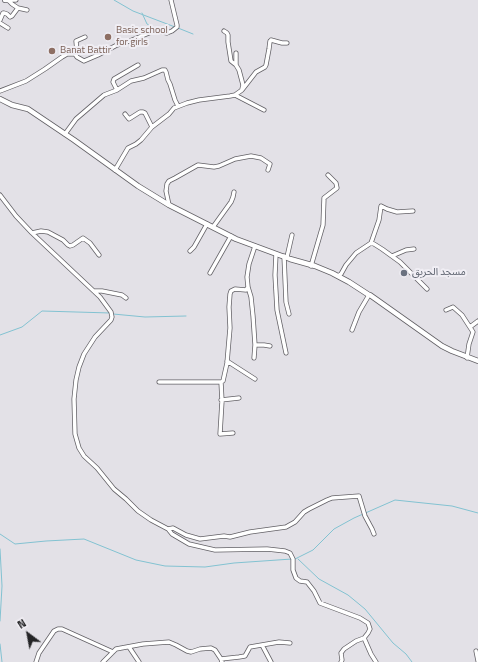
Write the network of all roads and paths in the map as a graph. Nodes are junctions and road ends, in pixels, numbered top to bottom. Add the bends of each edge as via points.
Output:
1 (5, 0) edge
2 (8, 0) edge
3 (16, 0) edge
4 (171, 0) edge
5 (18, 8) junction
6 (27, 10) dead end
7 (0, 22) edge
8 (8, 28) dead end
9 (224, 31) dead end
10 (85, 37) dead end
11 (287, 43) dead end
12 (77, 53) junction
13 (236, 53) dead end
14 (138, 65) dead end
15 (236, 65) junction
16 (117, 90) junction
17 (242, 90) junction
18 (0, 91) edge
19 (235, 95) junction
20 (0, 98) edge
21 (178, 106) junction
22 (264, 110) dead end
23 (125, 114) dead end
24 (152, 127) junction
25 (65, 134) junction
26 (115, 170) junction
27 (268, 170) dead end
28 (328, 175) dead end
29 (234, 192) dead end
30 (0, 195) edge
31 (169, 205) junction
32 (413, 211) dead end
33 (207, 224) junction
34 (213, 227) junction
35 (32, 233) junction
36 (292, 235) dead end
37 (231, 236) junction
38 (371, 243) junction
39 (255, 246) junction
40 (414, 249) dead end
41 (190, 251) dead end
42 (276, 254) junction
43 (99, 255) dead end
44 (392, 256) junction
45 (285, 257) junction
46 (311, 266) junction
47 (210, 273) dead end
48 (338, 276) junction
49 (248, 287) junction
50 (427, 289) dead end
51 (94, 291) junction
52 (368, 295) junction
53 (126, 298) dead end
54 (446, 310) dead end
55 (289, 314) dead end
56 (478, 321) edge
57 (470, 327) junction
58 (352, 330) dead end
59 (255, 345) junction
60 (270, 346) dead end
61 (286, 353) dead end
62 (254, 358) dead end
63 (467, 358) junction
64 (227, 361) junction
65 (478, 361) edge
66 (255, 379) dead end
67 (159, 382) dead end
68 (221, 382) junction
69 (238, 398) dead end
70 (221, 400) junction
71 (233, 433) dead end
72 (168, 529) junction
73 (374, 534) dead end
74 (364, 638) junction
75 (290, 643) dead end
76 (262, 645) junction
77 (129, 647) junction
78 (476, 651) dead end
79 (113, 652) junction
80 (221, 660) edge
81 (478, 661) edge
82 (36, 662) edge
83 (103, 662) edge
84 (139, 662) edge
85 (271, 662) edge
86 (341, 662) edge
87 (376, 662) edge

1 - 2 street
2 - 3 street
2 - 5 street
4 - 12 street via 177,25 172,31 154,31 84,61 77,57
5 - 6 street
5 - 7 street via 10,17 4,12
7 - 8 street
9 - 15 street via 228,35 230,61
10 - 12 street via 76,41
11 - 17 street via 270,40 265,67 256,72
12 - 18 street via 67,54 26,81
13 - 15 street
14 - 16 street via 114,79
15 - 17 street via 243,85
16 - 21 street via 165,70
16 - 25 street via 99,99 76,119
17 - 19 street
19 - 21 street
19 - 22 street
20 - 25 street via 28,109
21 - 24 street
23 - 24 street via 129,119 143,112
24 - 26 street via 141,140 128,148
25 - 26 street
26 - 31 street
27 - 31 street via 270,164 261,158 251,156 214,167 198,165 169,181 166,191
28 - 46 street via 337,188 324,198 323,225
29 - 34 street via 231,202
30 - 35 street
31 - 33 street
32 - 38 street via 397,212 381,206
33 - 34 street
33 - 41 street
34 - 37 street
35 - 43 street via 48,232 70,246 83,238 89,241
35 - 51 street
36 - 45 street
37 - 39 street
37 - 47 street
38 - 44 street
38 - 48 street via 356,253
39 - 42 street
39 - 49 street via 247,275
40 - 44 street
42 - 45 street
42 - 61 street via 277,310
44 - 50 street
45 - 46 street
45 - 55 street via 286,302
46 - 48 street
48 - 52 street
49 - 59 street via 253,311
49 - 64 street via 246,290 235,289 230,294
51 - 53 street
51 - 72 street via 111,312 112,317 88,346 77,374 74,399 75,434 79,448 114,489 138,511
52 - 58 street
52 - 63 street via 442,346
54 - 57 street via 453,307
56 - 57 street
57 - 63 street via 473,332
59 - 60 street
59 - 62 street
63 - 65 street
64 - 66 street
64 - 68 street
67 - 68 street
68 - 70 street
69 - 70 street
70 - 71 street via 220,434
72 - 73 street via 173,528 200,539 230,537 286,527 304,512 327,500 359,496
72 - 74 street via 189,544 204,548 267,549 290,553 296,578 307,582 320,603 368,623 370,629
74 - 86 street via 344,649 341,653
74 - 87 street
75 - 76 street
76 - 80 street via 250,647 245,656
76 - 85 street
77 - 79 street
77 - 80 street via 169,642 191,652 211,648
77 - 84 street
78 - 81 street
79 - 82 street via 58,629 39,653
79 - 83 street

